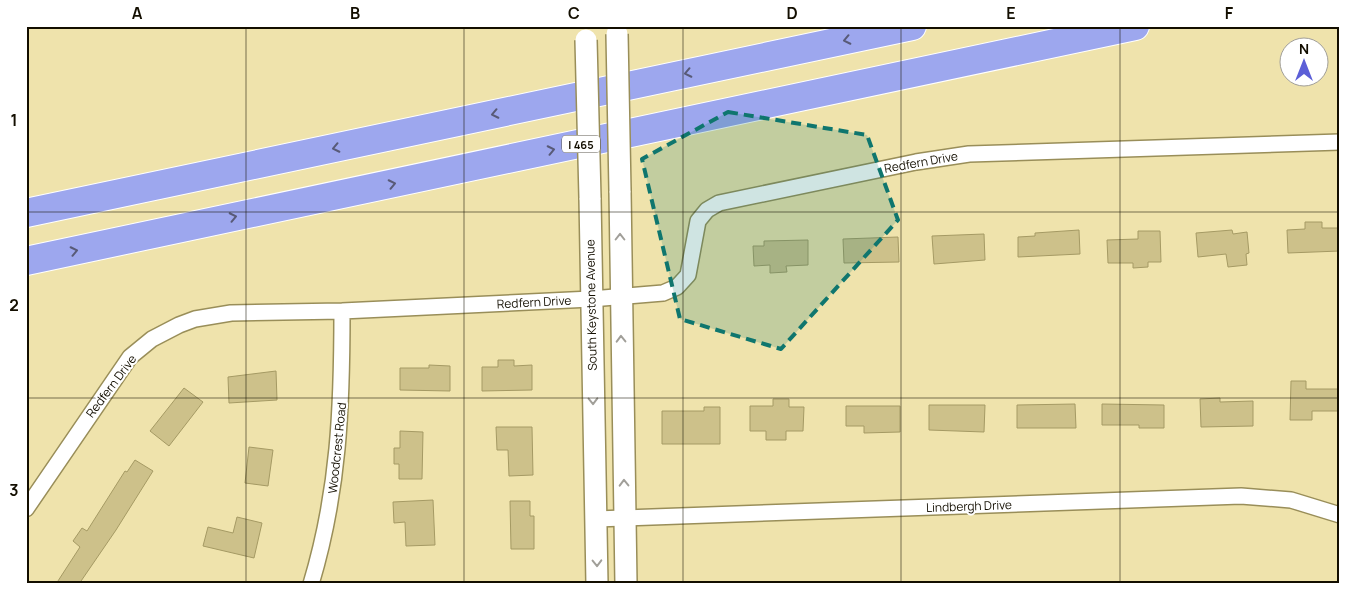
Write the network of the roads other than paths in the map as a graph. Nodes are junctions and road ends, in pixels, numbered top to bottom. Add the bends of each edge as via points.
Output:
1 (912, 26) edge
2 (1135, 26) edge
3 (617, 30) edge
4 (586, 33) edge
5 (1340, 142) edge
6 (26, 213) edge
7 (26, 261) edge
8 (620, 297) junction
9 (591, 299) junction
10 (342, 311) junction
11 (26, 509) edge
12 (1340, 516) edge
13 (625, 518) junction
14 (596, 519) junction
15 (311, 584) edge
16 (597, 584) edge
17 (626, 584) edge

1 -> 6 highway
7 -> 2 highway, I 465
8 -> 3 main road, bridge
4 - 9 main road, South Keystone Avenue, bridge
5 - 8 street, Redfern Drive via 969,154 719,203 698,221 688,275 677,287 663,293
8 - 9 street, Redfern Drive
13 -> 8 main road
9 - 10 street, Redfern Drive
9 -> 14 main road, South Keystone Avenue
10 - 11 street, Redfern Drive via 231,313 195,319 152,339 130,357 114,377
10 - 15 street, Woodcrest Road via 340,442 324,536
12 - 13 street, Lindbergh Drive via 1291,500 1241,496
13 - 14 street, Lindbergh Drive
13 - 17 main road
14 -> 16 main road, South Keystone Avenue

